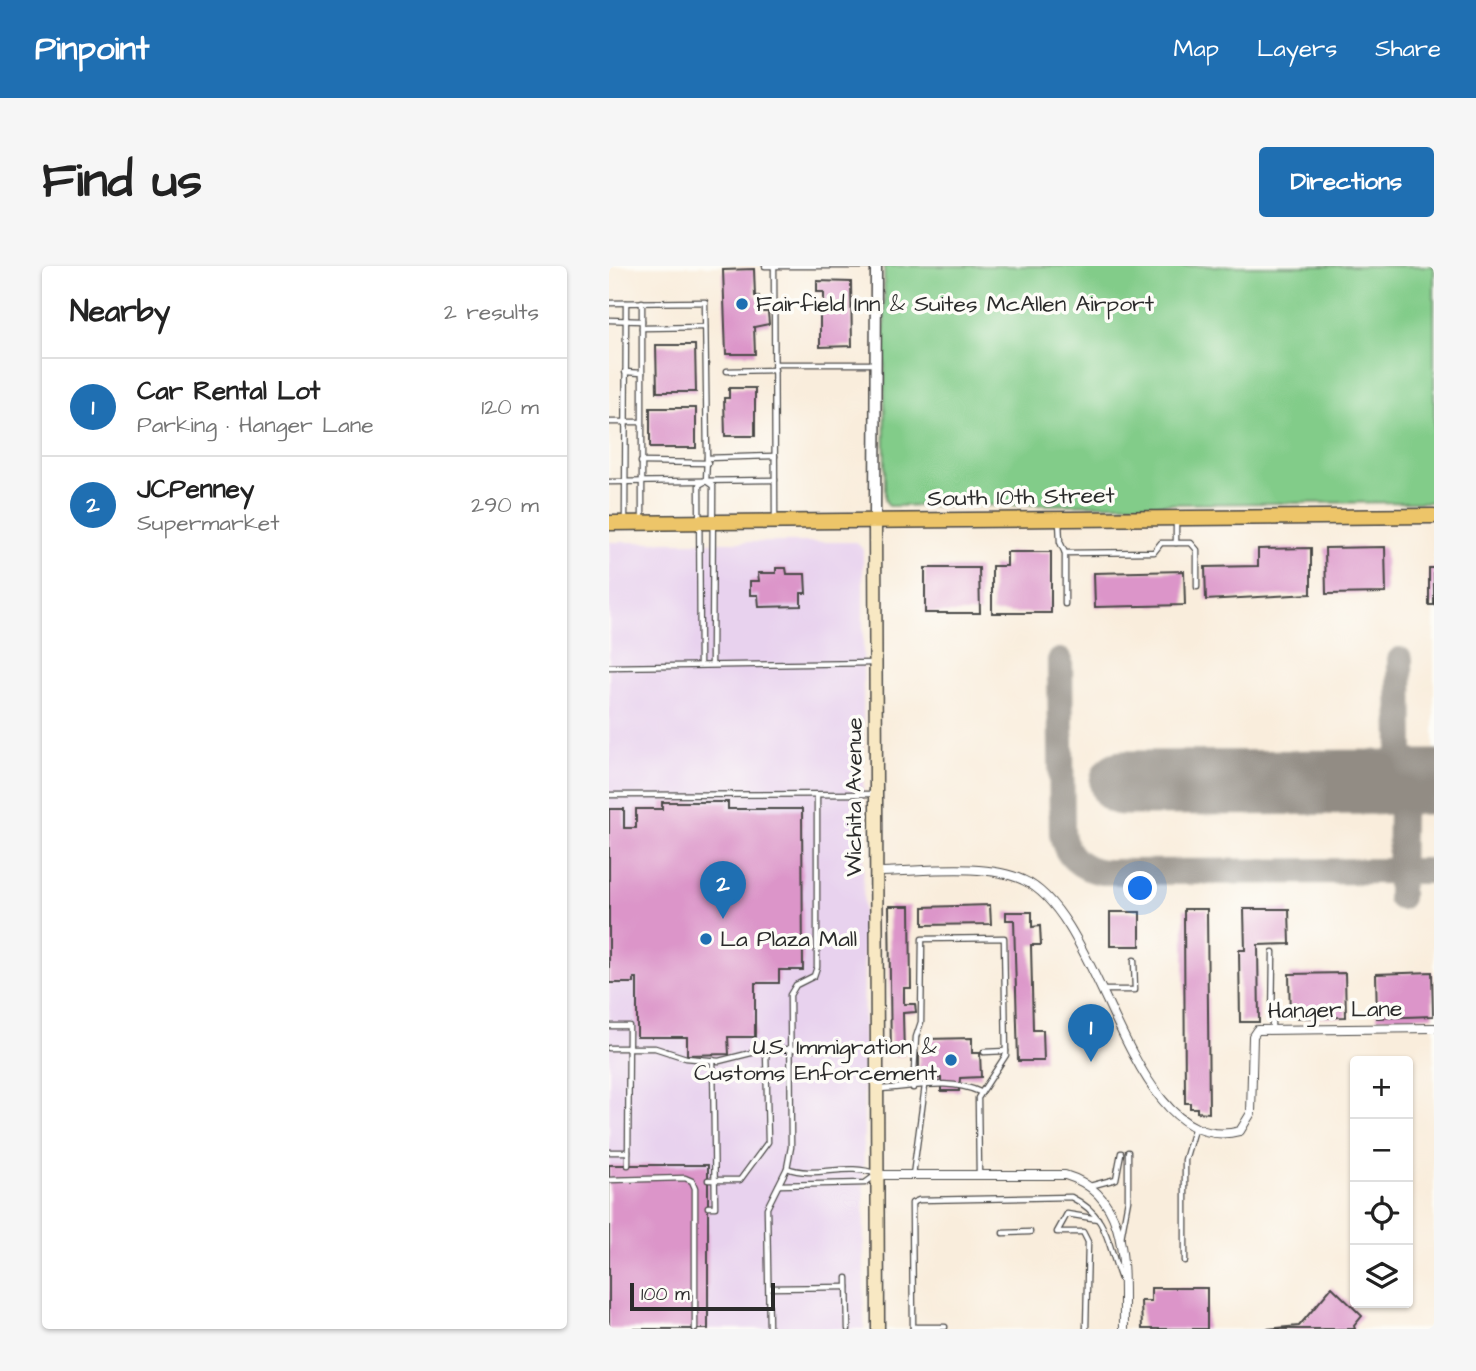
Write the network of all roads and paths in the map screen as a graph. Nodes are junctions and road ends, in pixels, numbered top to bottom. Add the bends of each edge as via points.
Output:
1 (765, 266) edge
2 (774, 266) edge
3 (876, 266) edge
4 (642, 302) junction
5 (609, 303) edge
6 (626, 303) junction
7 (609, 320) edge
8 (625, 320) junction
9 (642, 321) junction
10 (705, 327) junction
11 (642, 328) junction
12 (876, 364) junction
13 (775, 367) junction
14 (727, 370) dead end
15 (625, 372) junction
16 (642, 373) junction
17 (609, 422) edge
18 (625, 422) junction
19 (641, 422) junction
20 (775, 456) junction
21 (708, 460) junction
22 (641, 462) junction
23 (775, 480) junction
24 (641, 481) junction
25 (706, 481) junction
26 (609, 482) edge
27 (624, 482) junction
28 (1434, 516) edge
29 (1176, 519) junction
30 (1059, 520) junction
31 (706, 522) junction
32 (775, 522) junction
33 (875, 522) junction
34 (609, 523) edge
35 (625, 523) junction
36 (642, 523) junction
37 (1176, 543) junction
38 (1065, 554) junction
39 (1198, 587) dead end
40 (1065, 604) dead end
41 (875, 663) junction
42 (700, 664) junction
43 (712, 664) junction
44 (609, 667) edge
45 (817, 794) junction
46 (875, 794) junction
47 (609, 795) edge
48 (875, 872) junction
49 (1273, 952) dead end
50 (1134, 960) dead end
51 (1102, 990) junction
52 (609, 1026) edge
53 (1272, 1027) junction
54 (1434, 1028) edge
55 (848, 1047) dead end
56 (609, 1048) edge
57 (628, 1048) junction
58 (789, 1048) junction
59 (766, 1050) junction
60 (1006, 1051) junction
61 (984, 1052) dead end
62 (713, 1060) junction
63 (925, 1086) junction
64 (913, 1088) junction
65 (876, 1089) junction
66 (980, 1092) junction
67 (1195, 1125) junction
68 (609, 1152) edge
69 (628, 1152) junction
70 (628, 1165) dead end
71 (787, 1168) junction
72 (877, 1175) junction
73 (913, 1175) junction
74 (979, 1175) junction
75 (609, 1180) edge
76 (708, 1180) dead end
77 (715, 1180) junction
78 (779, 1185) junction
79 (1090, 1186) junction
80 (708, 1207) dead end
81 (1099, 1219) junction
82 (1030, 1232) dead end
83 (1003, 1233) dead end
84 (1121, 1242) junction
85 (1185, 1261) dead end
86 (847, 1278) dead end
87 (1123, 1286) junction
88 (847, 1287) junction
89 (769, 1288) junction
90 (945, 1327) dead end
91 (913, 1328) edge
92 (695, 1329) edge
93 (769, 1329) edge
94 (848, 1329) edge
95 (878, 1329) edge
96 (1086, 1329) edge
97 (1124, 1329) edge

1 - 2 lane
2 - 3 lane
2 - 13 lane
3 - 12 street, Wichita Avenue
4 - 6 lane
4 - 9 lane
4 - 10 lane via 705,302
5 - 6 lane
6 - 8 lane
7 - 8 lane
8 - 9 lane
8 - 15 lane
9 - 11 lane
10 - 11 lane
10 - 21 lane
11 - 16 lane
12 - 13 lane
12 - 33 street, Wichita Avenue
13 - 14 lane
13 - 20 lane
15 - 16 lane
15 - 18 lane
16 - 19 lane
17 - 18 lane
18 - 19 lane
18 - 27 lane
19 - 22 lane
20 - 21 lane
20 - 23 lane
21 - 22 lane
21 - 25 lane
22 - 24 lane
23 - 25 lane
23 - 32 lane
24 - 25 lane
24 - 27 lane
24 - 36 lane
25 - 31 lane via 713,486
25 - 31 lane via 699,485
26 - 27 lane
27 - 35 lane
28 - 29 main road, South 10th Street
29 - 30 main road, South 10th Street
29 - 37 lane
30 - 33 main road, South 10th Street
30 - 38 lane
31 - 32 main road, South 10th Street
31 - 36 main road, South 10th Street
31 - 42 lane
31 - 43 lane
32 - 33 main road, South 10th Street
33 - 41 main road, Wichita Avenue
34 - 35 main road, South 10th Street
35 - 36 main road, South 10th Street
37 - 38 lane via 1161,542 1154,552
37 - 39 lane via 1191,543 1197,550
38 - 40 lane
41 - 43 lane
41 - 46 main road, Wichita Avenue
42 - 43 lane
42 - 44 lane
45 - 46 lane
45 - 47 lane
45 - 58 lane via 817,967 811,980 791,990
46 - 48 main road, Wichita Avenue
48 - 51 street, Hanger Lane via 986,872 1024,880 1058,908
48 - 65 main road, Wichita Avenue
49 - 53 lane
50 - 51 lane via 1135,990
51 - 67 street, Hanger Lane via 1142,1074 1157,1095
52 - 57 lane via 629,1026
53 - 54 street, Hanger Lane
53 - 67 street, Hanger Lane via 1259,1028 1253,1036 1251,1113 1246,1124 1229,1134
55 - 58 lane
56 - 57 lane
57 - 62 lane via 655,1048 686,1058
57 - 69 lane
58 - 59 lane
58 - 71 lane via 791,1147
59 - 62 lane
59 - 77 lane via 768,1142 740,1180
60 - 61 lane
60 - 64 lane via 1004,938 922,939 921,1022
60 - 66 lane via 1003,1064
62 - 77 lane
63 - 64 lane
63 - 66 lane via 950,1083
63 - 73 lane
64 - 65 lane
65 - 72 main road, Wichita Avenue
66 - 74 lane
67 - 85 lane via 1185,1160
68 - 69 lane
69 - 70 lane
71 - 72 lane via 801,1172 865,1169
71 - 78 lane
72 - 73 street
72 - 78 lane via 865,1183
72 - 95 main road, Wichita Avenue
73 - 74 street
74 - 79 street via 1065,1175
75 - 92 lane via 692,1181
76 - 77 lane
77 - 80 lane via 715,1207
78 - 89 lane via 767,1208
79 - 84 street via 1115,1216
79 - 84 lane via 1116,1180 1124,1152 1128,1200
81 - 87 lane via 1108,1233
81 - 91 lane via 1089,1206 1071,1197 919,1199 912,1203
81 - 96 lane via 1067,1214 1057,1232 1083,1232 1088,1241
82 - 83 lane
84 - 87 street
86 - 88 lane
87 - 97 street
88 - 89 lane
88 - 94 lane
89 - 93 lane
90 - 91 lane

